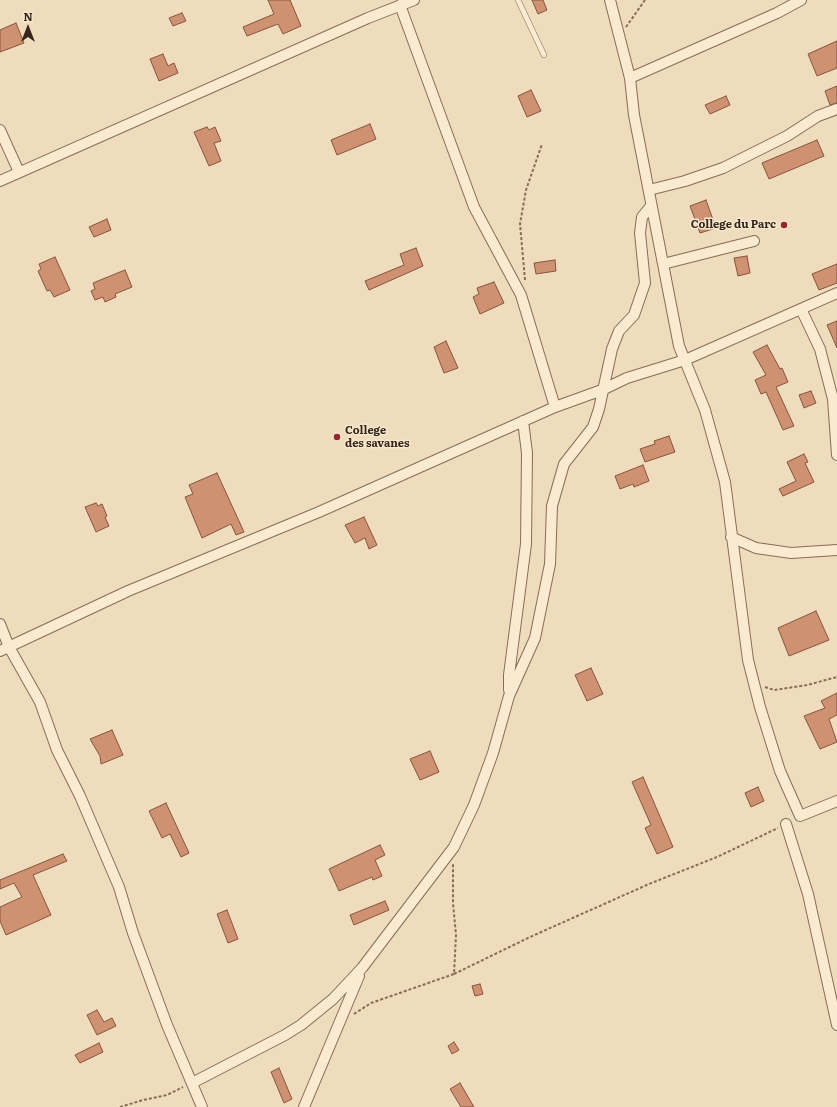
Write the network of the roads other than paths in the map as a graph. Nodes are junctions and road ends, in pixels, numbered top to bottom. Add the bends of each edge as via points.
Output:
1 (414, 0) edge
2 (518, 0) edge
3 (610, 0) edge
4 (801, 0) edge
5 (394, 4) edge
6 (544, 55) dead end
7 (630, 78) junction
8 (837, 109) edge
9 (0, 130) edge
10 (19, 172) junction
11 (0, 180) edge
12 (649, 190) junction
13 (651, 206) junction
14 (754, 241) dead end
15 (664, 264) junction
16 (837, 293) edge
17 (801, 309) junction
18 (685, 360) junction
19 (602, 390) junction
20 (555, 407) junction
21 (836, 419) edge
22 (523, 421) junction
23 (837, 454) edge
24 (730, 537) junction
25 (837, 550) edge
26 (0, 624) edge
27 (4, 649) edge
28 (509, 696) junction
29 (837, 801) edge
30 (786, 824) road end
31 (362, 968) junction
32 (837, 1025) edge
33 (192, 1083) junction
34 (202, 1107) edge
35 (304, 1107) edge

1 - 5 street
2 - 6 lane
3 - 7 street
4 - 7 street
5 - 10 street
5 - 20 street via 474,207 521,295
7 - 12 street via 634,115
8 - 12 street via 818,116 787,136 723,168
9 - 10 street
10 - 11 street
12 - 13 street
13 - 15 street
13 - 19 street via 642,217 640,233 645,283 634,315 620,331 612,349
14 - 15 street
15 - 18 street via 679,346
16 - 17 street
17 - 18 street
17 - 21 street via 820,349
18 - 19 street via 627,378
18 - 24 street via 705,410 725,482
19 - 20 street
19 - 28 street via 593,428 564,464 552,506 550,564 535,638
20 - 22 street
21 - 23 street
22 - 27 street via 319,512 128,591
22 - 28 street via 527,453 526,544 509,674
24 - 25 street via 756,548 791,553
24 - 29 street via 748,660 780,771 800,816
26 - 27 street
27 - 33 street via 40,702 57,750 119,887 167,1025
28 - 31 street via 493,753 474,805 454,847
30 - 32 street via 808,894
31 - 33 street via 333,999 301,1025
31 - 35 street
33 - 34 street

